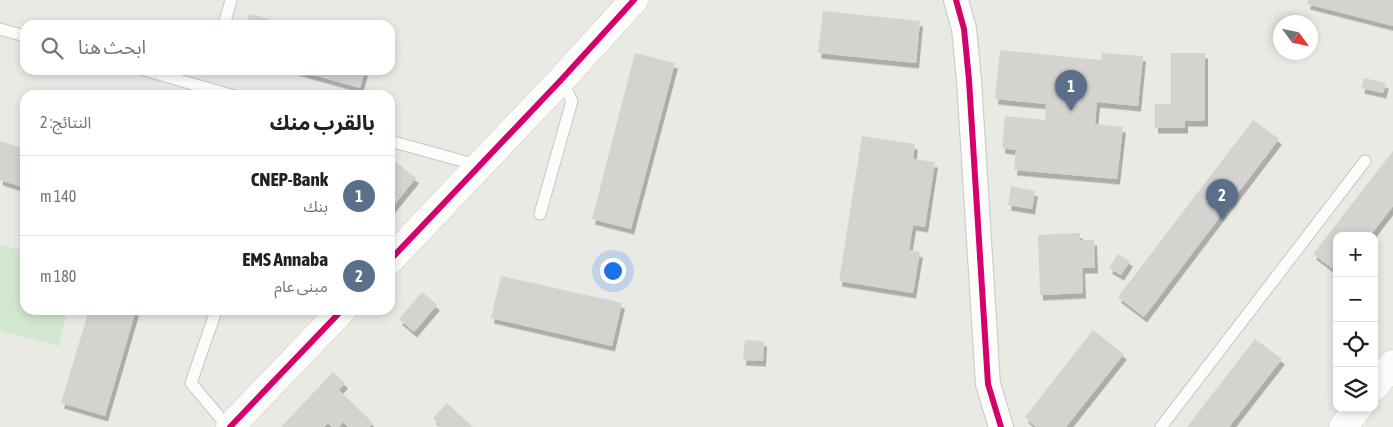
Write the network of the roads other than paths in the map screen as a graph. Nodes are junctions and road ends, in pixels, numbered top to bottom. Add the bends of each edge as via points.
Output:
1 (231, 0) edge
2 (634, 0) edge
3 (956, 0) edge
4 (225, 20) edge
5 (0, 29) edge
6 (20, 35) edge
7 (161, 75) edge
8 (561, 80) junction
9 (214, 90) edge
10 (395, 141) edge
11 (1364, 161) dead end
12 (480, 166) junction
13 (540, 214) dead end
14 (395, 255) edge
15 (215, 315) edge
16 (337, 315) edge
17 (1393, 364) edge
18 (1378, 382) edge
19 (1355, 412) edge
20 (229, 427) edge
21 (1001, 427) edge
22 (1160, 427) edge
23 (1343, 427) edge

1 - 4 lane
2 - 8 street
3 - 21 street via 964,29 969,80 988,384
5 - 6 lane
7 - 9 lane
8 - 12 street
8 - 13 lane via 572,101
10 - 12 lane
11 - 22 lane
12 - 14 street
15 - 20 lane via 191,383
16 - 20 street
17 - 18 street
19 - 23 street

